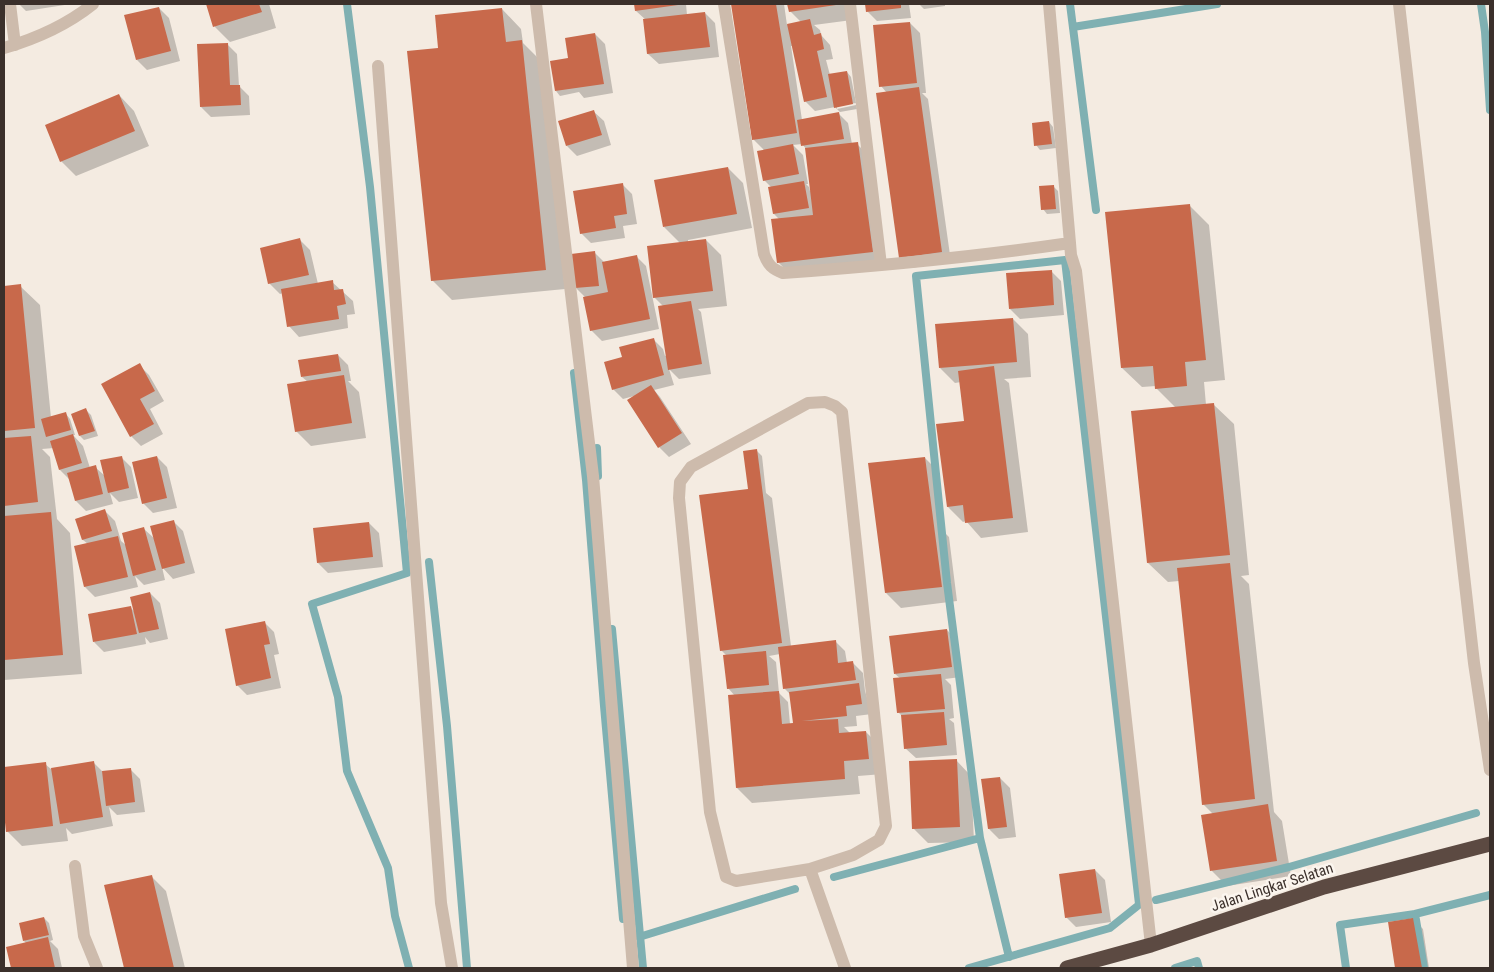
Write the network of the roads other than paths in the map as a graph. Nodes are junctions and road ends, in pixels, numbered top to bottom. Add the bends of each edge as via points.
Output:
1 (10, 4) edge
2 (94, 4) edge
3 (536, 4) edge
4 (724, 4) edge
5 (850, 4) edge
6 (1049, 4) edge
7 (1398, 4) edge
8 (9, 46) edge
9 (378, 66) dead end
10 (1070, 243) junction
11 (882, 265) junction
12 (1490, 770) edge
13 (1490, 844) edge
14 (75, 866) dead end
15 (810, 869) junction
16 (1151, 945) junction
17 (97, 968) edge
18 (452, 968) edge
19 (633, 968) edge
20 (845, 968) edge
21 (1067, 968) edge

1 - 8 street
2 - 8 street via 44,33
3 - 19 street via 593,476
4 - 11 street via 768,264 782,273
5 - 11 street
6 - 10 street
7 - 12 street via 1474,663
9 - 18 street via 441,903
10 - 11 street
10 - 16 street via 1076,271
13 - 16 highway, Jalan Lingkar Selatan via 1324,887
14 - 17 street via 84,936
15 - 15 street via 736,881 726,876 710,812 679,498 680,482 691,467 808,403 824,402 842,412 886,826 879,840 862,850
15 - 20 street
16 - 21 highway, Jalan Lingkar Selatan

